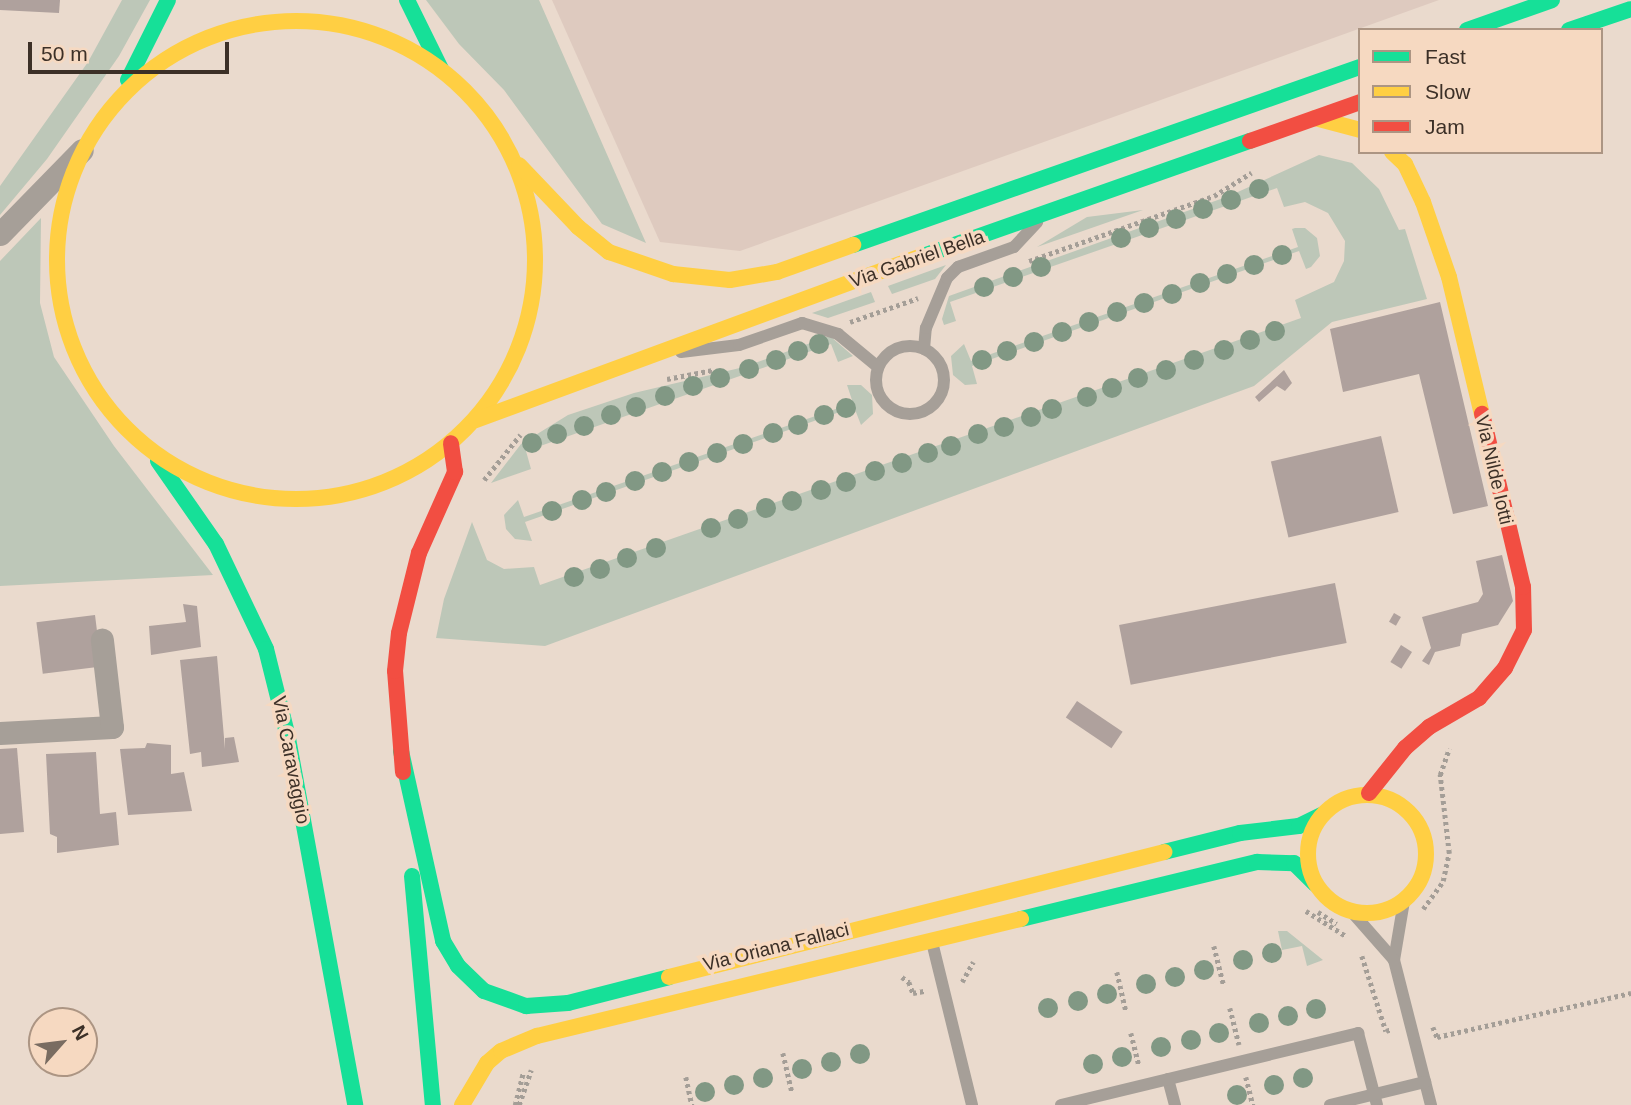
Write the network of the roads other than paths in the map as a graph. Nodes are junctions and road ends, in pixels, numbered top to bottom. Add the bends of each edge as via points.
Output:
1 (168, 0) edge
2 (407, 0) edge
3 (1552, 0) edge
4 (1631, 9) edge
5 (1473, 28) edge
6 (1575, 28) edge
7 (1358, 68) edge
8 (441, 69) junction
9 (1358, 103) edge
10 (113, 104) junction
11 (1315, 118) junction
12 (1358, 130) edge
13 (82, 150) junction
14 (1401, 156) edge
15 (514, 159) junction
16 (1041, 216) junction
17 (0, 234) edge
18 (924, 349) junction
19 (650, 353) junction
20 (878, 367) junction
21 (475, 420) junction
22 (451, 443) junction
23 (146, 447) junction
24 (102, 640) dead end
25 (0, 733) edge
26 (1417, 738) junction
27 (401, 751) junction
28 (1368, 793) junction
29 (1322, 815) junction
30 (1415, 819) junction
31 (1315, 884) junction
32 (1404, 901) junction
33 (1352, 911) junction
34 (932, 942) junction
35 (1394, 960) junction
36 (1168, 1079) junction
37 (1425, 1082) junction
38 (1376, 1100) edge
39 (355, 1105) edge
40 (433, 1105) edge
41 (462, 1105) edge
42 (972, 1105) edge
43 (1061, 1105) edge
44 (1175, 1105) edge
45 (1330, 1105) edge
46 (1431, 1105) edge

1 - 10 street
2 - 8 street
3 - 5 street
4 - 6 street
7 - 15 street, Via Gabriel Bella via 777,272 730,280 673,274 609,252 578,227
8 - 10 street via 402,45 360,29 315,20 270,21 225,30 183,47 145,72
8 - 15 street via 478,105
9 - 11 street, Via Gabriel Bella
10 - 13 street
11 - 12 street
11 - 16 street, Via Gabriel Bella
13 - 17 street
13 - 23 street via 64,199 58,233 60,302 69,335 99,397
14 - 26 street, Via Nilde Iotti via 1449,277 1523,587 1524,630 1505,668 1479,698
15 - 21 street via 533,226 533,296 513,362
16 - 18 lane via 1014,247 958,267 947,278 926,328
16 - 19 street, Via Gabriel Bella
18 - 20 lane via 914,346 892,351
18 - 20 lane via 934,356 944,376 939,397 922,412 900,413 890,408 877,389
19 - 20 lane via 703,352 802,323 838,334
19 - 21 street, Via Gabriel Bella
21 - 22 street
22 - 23 street via 421,465 366,489 318,499 281,499 210,483
22 - 27 street via 456,471 419,554 399,633 395,671
23 - 39 street, Via Caravaggio via 216,544 266,649 287,733
24 - 25 street via 112,727
26 - 28 street, Via Nilde Iotti
26 - 30 street via 1408,777
27 - 29 street, Via Oriana Fallaci via 443,941 458,966 484,990 526,1006 568,1003 1240,833 1299,826
27 - 40 street
28 - 29 street via 1334,803
28 - 30 street via 1402,805
29 - 31 street via 1308,848
30 - 32 street via 1427,852 1417,887
31 - 33 street via 1331,901
31 - 34 street, Via Oriana Fallaci via 1294,863 1257,862
32 - 33 street via 1371,913
32 - 35 lane
33 - 35 lane
34 - 41 street, Via Oriana Fallaci via 520,1041 487,1063
34 - 42 lane
35 - 37 lane
36 - 38 lane via 1357,1034
36 - 43 lane
36 - 44 lane
37 - 38 lane
37 - 46 lane
38 - 45 lane

